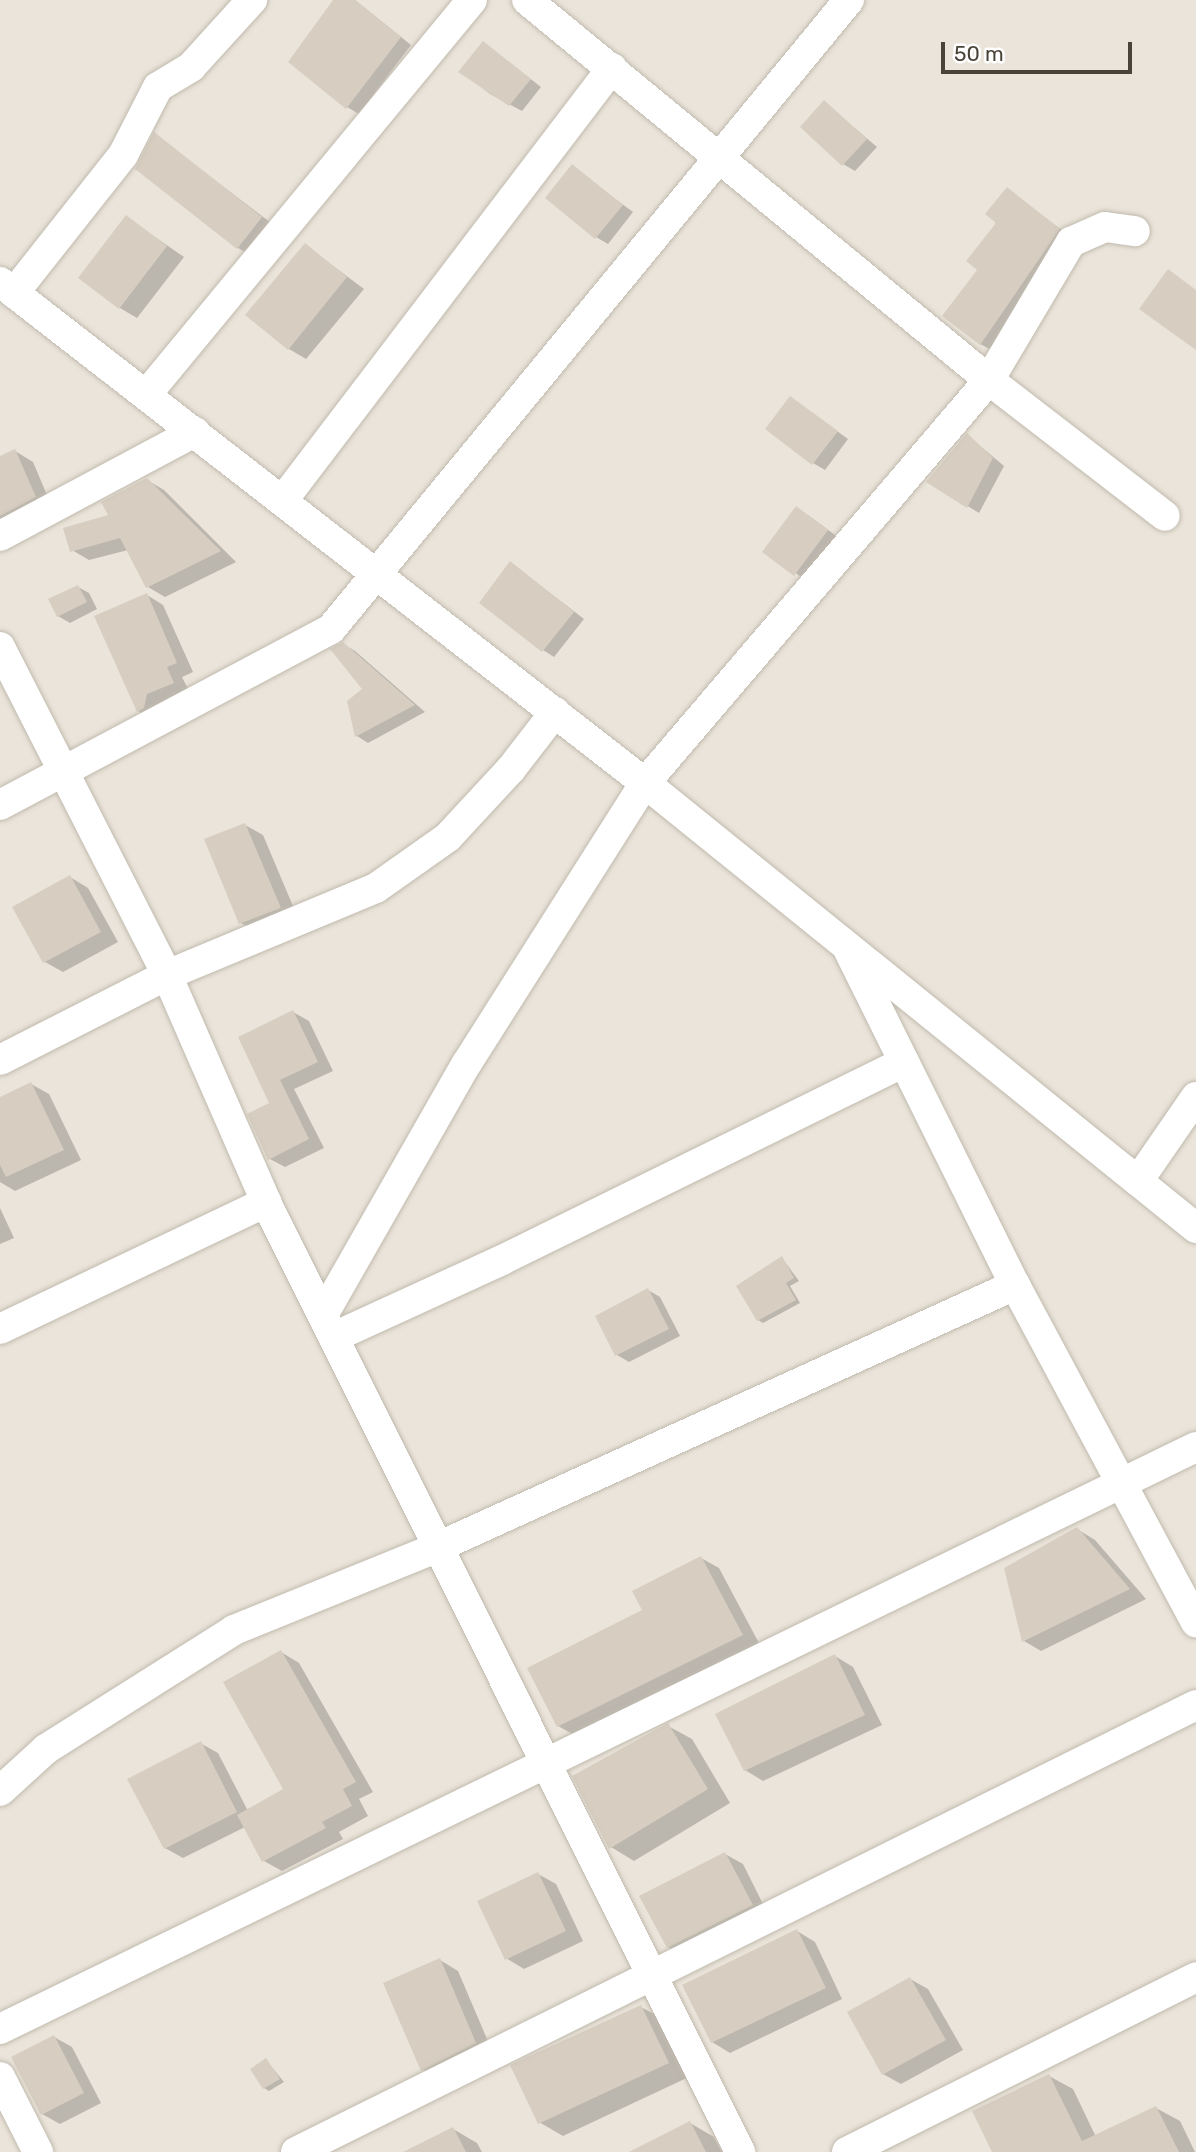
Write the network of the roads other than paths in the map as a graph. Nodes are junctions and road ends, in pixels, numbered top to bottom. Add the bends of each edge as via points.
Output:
1 (252, 0) edge
2 (472, 0) edge
3 (527, 0) edge
4 (849, 0) edge
5 (612, 68) junction
6 (723, 157) junction
7 (1135, 231) dead end
8 (7, 288) edge
9 (989, 380) junction
10 (146, 394) junction
11 (195, 432) junction
12 (283, 499) junction
13 (1166, 516) dead end
14 (0, 537) edge
15 (379, 574) junction
16 (0, 648) edge
17 (555, 712) junction
18 (64, 773) junction
19 (645, 783) junction
20 (0, 805) edge
21 (843, 940) junction
22 (167, 975) junction
23 (0, 1060) edge
24 (904, 1062) junction
25 (1196, 1097) edge
26 (1138, 1181) junction
27 (266, 1202) junction
28 (1196, 1228) edge
29 (1015, 1285) junction
30 (328, 1326) junction
31 (0, 1329) edge
32 (1196, 1447) edge
33 (1121, 1481) junction
34 (438, 1547) junction
35 (1196, 1622) edge
36 (1196, 1704) edge
37 (545, 1762) junction
38 (0, 1791) edge
39 (653, 1976) junction
40 (1196, 1977) edge
41 (0, 2029) edge
42 (0, 2077) edge
43 (38, 2152) edge
44 (296, 2152) edge
45 (740, 2152) edge
46 (847, 2152) edge

1 - 8 street via 191,67 158,87 123,155
2 - 10 street
3 - 5 street
4 - 6 street
5 - 6 street
5 - 12 street
6 - 9 street
6 - 15 street
7 - 9 street via 1105,227 1071,242
8 - 10 street
9 - 13 street
9 - 19 street
10 - 11 street
11 - 12 street
11 - 14 street
12 - 15 street
15 - 17 street
15 - 18 street via 331,629
16 - 18 street
17 - 19 street
17 - 22 street via 511,769 448,837 376,888
18 - 20 street
18 - 22 street
19 - 21 street
19 - 30 street via 467,1063
21 - 24 street
21 - 26 street
22 - 23 street
22 - 27 street
24 - 29 street
24 - 30 street via 502,1260
25 - 26 street
26 - 28 street
27 - 30 street
27 - 31 street
29 - 33 street
29 - 34 street
30 - 34 street
32 - 33 street
33 - 35 street
33 - 37 street
34 - 37 street
34 - 38 street via 234,1630 46,1749
36 - 39 street
37 - 39 street
37 - 41 street
39 - 44 street
39 - 45 street
40 - 46 street
42 - 43 street

